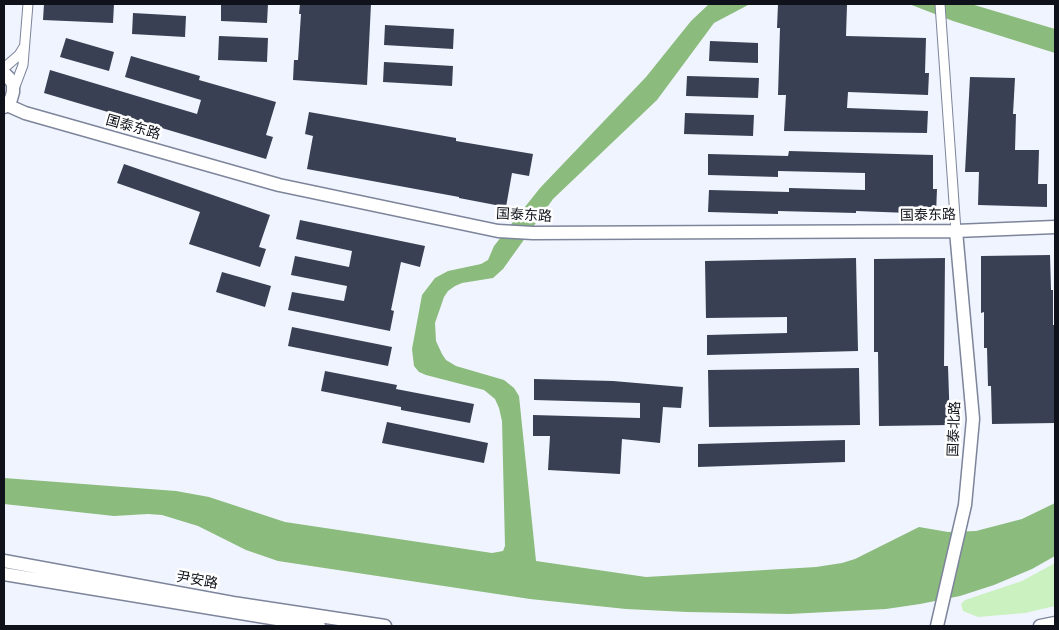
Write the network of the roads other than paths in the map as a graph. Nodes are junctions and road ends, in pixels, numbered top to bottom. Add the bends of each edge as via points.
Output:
1 (28, 4) edge
2 (940, 4) edge
3 (25, 44) junction
4 (4, 68) edge
5 (4, 73) edge
6 (13, 92) junction
7 (6, 106) edge
8 (1055, 227) edge
9 (956, 230) junction
10 (4, 561) edge
11 (4, 574) edge
12 (1055, 623) edge
13 (319, 626) edge
14 (385, 626) edge
15 (937, 626) edge
16 (1040, 626) edge

1 - 3 street
2 - 9 street
3 - 4 street via 19,55
3 - 6 street
5 - 6 street via 12,84
6 - 7 street
7 - 9 street, 国泰东路 via 279,185 498,231
8 - 9 street, 国泰东路
9 - 15 street, 国泰北路 via 973,418 965,505
10 - 14 street, 尹安路 via 234,603
11 - 13 street, 尹安路
12 - 16 street

